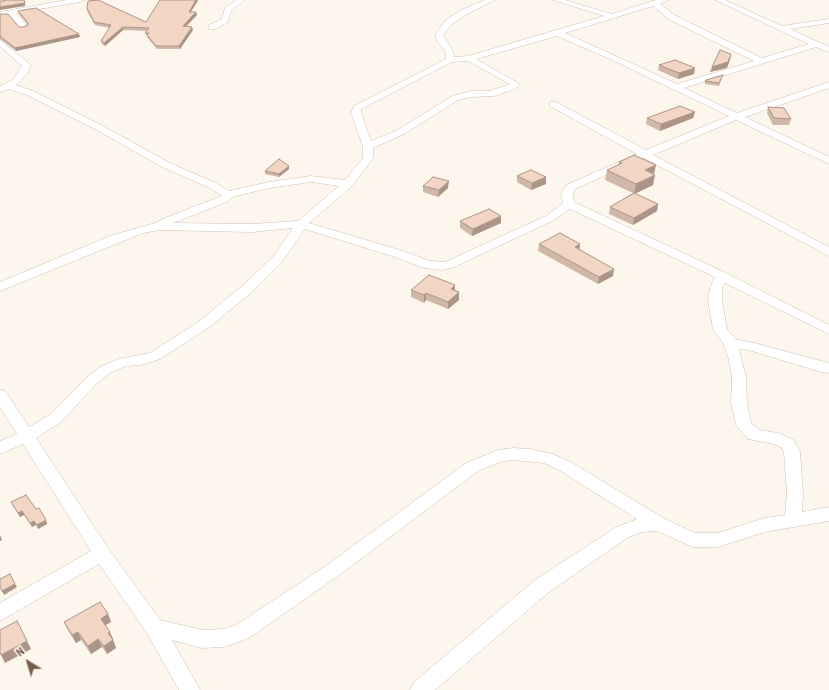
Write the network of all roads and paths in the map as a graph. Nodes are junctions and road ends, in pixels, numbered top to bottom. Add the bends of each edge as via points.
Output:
1 (80, 0) edge
2 (240, 0) edge
3 (491, 0) edge
4 (557, 0) edge
5 (664, 0) edge
6 (719, 0) edge
7 (654, 4) junction
8 (4, 13) edge
9 (614, 17) junction
10 (829, 21) edge
11 (24, 26) edge
12 (212, 27) dead end
13 (781, 28) junction
14 (558, 33) junction
15 (0, 42) edge
16 (818, 44) junction
17 (829, 50) edge
18 (470, 58) junction
19 (450, 60) junction
20 (763, 62) junction
21 (829, 85) edge
22 (5, 88) edge
23 (674, 88) junction
24 (553, 104) dead end
25 (735, 117) junction
26 (368, 146) junction
27 (645, 154) junction
28 (828, 159) edge
29 (348, 184) junction
30 (227, 195) junction
31 (570, 204) junction
32 (301, 224) junction
33 (159, 226) junction
34 (829, 252) edge
35 (722, 276) junction
36 (0, 287) edge
37 (829, 330) edge
38 (730, 343) junction
39 (829, 368) edge
40 (0, 395) edge
41 (27, 436) junction
42 (0, 448) edge
43 (829, 514) edge
44 (793, 519) junction
45 (658, 524) junction
46 (102, 554) junction
47 (0, 613) edge
48 (154, 627) junction
49 (185, 689) edge
50 (420, 690) edge

1 - 8 street
2 - 12 street via 228,10 225,20
3 - 19 street via 449,22 439,35 449,51
4 - 9 street
5 - 7 street
6 - 13 street
7 - 9 street
7 - 20 street via 679,21
8 - 11 street via 13,14
9 - 14 street
10 - 13 street
13 - 16 street
14 - 18 street
14 - 23 street
15 - 22 street via 27,65 21,77
16 - 17 street
16 - 20 street
18 - 19 street
18 - 26 street via 516,84 491,94 470,94 455,98 401,132
19 - 26 street via 356,108
20 - 23 street
21 - 25 street
22 - 30 street via 30,93
23 - 25 street
24 - 27 street
25 - 27 street
25 - 28 street
26 - 29 street via 368,158
27 - 31 street via 570,187 567,194
27 - 34 street
29 - 30 street via 311,179
29 - 32 street
30 - 33 street via 225,199
31 - 32 street via 550,218 442,266 428,265
31 - 35 street
32 - 33 street via 252,228
32 - 41 street via 277,260 246,290 203,325 155,356 123,362 105,370 56,418
33 - 36 street via 121,237
35 - 37 street
35 - 38 street via 716,288 715,301 720,329
38 - 39 street
38 - 44 street via 736,360 739,403 746,429 788,444 792,452 795,494
40 - 41 street
41 - 42 street
41 - 46 street
43 - 44 street
44 - 45 street via 765,525 730,538 707,541 693,540
45 - 48 street via 624,501 547,458 519,454 498,456 472,467 336,568 242,632 224,638 202,639
45 - 50 street via 639,525 621,533 542,586
46 - 47 street
46 - 48 street
48 - 49 street

